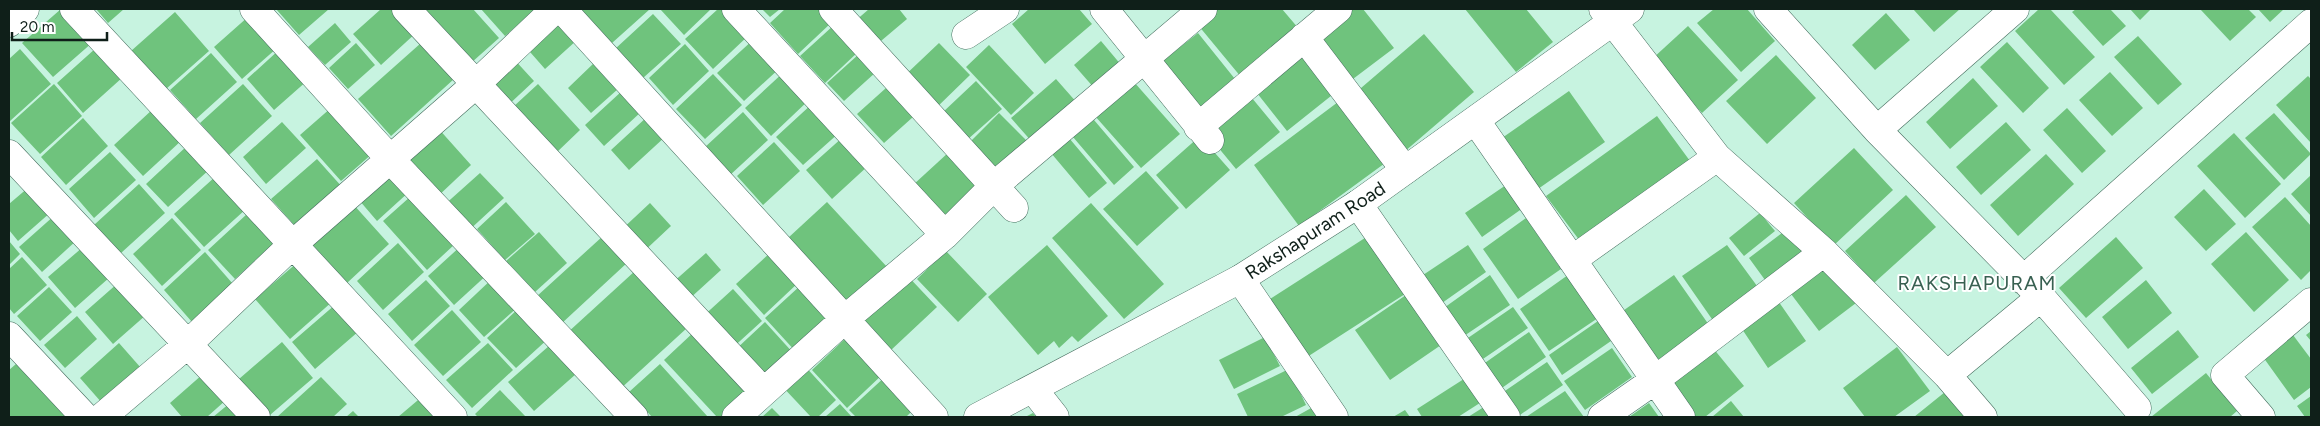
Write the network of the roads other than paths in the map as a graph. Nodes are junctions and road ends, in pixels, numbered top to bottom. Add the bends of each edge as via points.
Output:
1 (74, 9) edge
2 (254, 9) edge
3 (406, 9) edge
4 (554, 9) edge
5 (562, 9) edge
6 (736, 9) edge
7 (833, 9) edge
8 (1005, 9) edge
9 (1104, 9) edge
10 (1203, 9) edge
11 (1338, 9) edge
12 (1768, 9) edge
13 (2014, 9) edge
14 (1615, 13) edge
15 (2311, 23) edge
16 (966, 35) dead end
17 (1304, 37) junction
18 (1144, 58) junction
19 (476, 84) junction
20 (1476, 121) junction
21 (1877, 130) junction
22 (9, 154) edge
23 (1717, 157) junction
24 (391, 160) junction
25 (1406, 170) junction
26 (995, 185) junction
27 (1358, 204) junction
28 (1014, 208) dead end
29 (945, 235) junction
30 (292, 245) junction
31 (1824, 252) junction
32 (1572, 260) junction
33 (1240, 279) junction
34 (2032, 289) junction
35 (2311, 302) edge
36 (845, 319) junction
37 (9, 336) edge
38 (188, 344) junction
39 (1947, 375) junction
40 (1655, 380) junction
41 (1033, 389) junction
42 (763, 391) junction
43 (2137, 408) dead end
44 (85, 417) edge
45 (102, 417) edge
46 (256, 417) edge
47 (453, 417) edge
48 (634, 417) edge
49 (736, 417) edge
50 (934, 417) edge
51 (978, 417) edge
52 (1055, 417) edge
53 (1334, 417) edge
54 (1506, 417) edge
55 (1602, 417) edge
56 (1681, 417) edge
57 (1983, 417) edge
58 (2261, 417) edge

1 - 30 street
2 - 24 street
3 - 19 street
4 - 19 street
5 - 36 street
6 - 29 street
7 - 26 street
8 - 16 street
9 - 18 street
10 - 18 street
11 - 17 street
12 - 21 street
13 - 21 street
14 - 20 street, Rakshapuram Road
14 - 23 street
15 - 34 street
17 - 18 street via 1204,133
17 - 25 street
18 - 26 street
19 - 24 street
19 - 42 street
20 - 25 street, Rakshapuram Road
20 - 32 street
21 - 34 street
22 - 38 street
23 - 31 street
23 - 32 street
24 - 30 street
24 - 48 street
25 - 27 street, Rakshapuram Road
26 - 28 street
26 - 29 street
27 - 33 street, Rakshapuram Road
27 - 54 street
29 - 36 street
30 - 38 street
30 - 47 street
31 - 39 street
31 - 40 street
32 - 40 street
33 - 41 street, Rakshapuram Road
33 - 53 street
34 - 39 street
34 - 43 street
35 - 58 street via 2225,375
36 - 42 street
36 - 50 street
37 - 44 street
38 - 45 street
38 - 46 street
39 - 57 street
40 - 55 street
40 - 56 street
41 - 51 street, Rakshapuram Road
41 - 52 street
42 - 49 street

